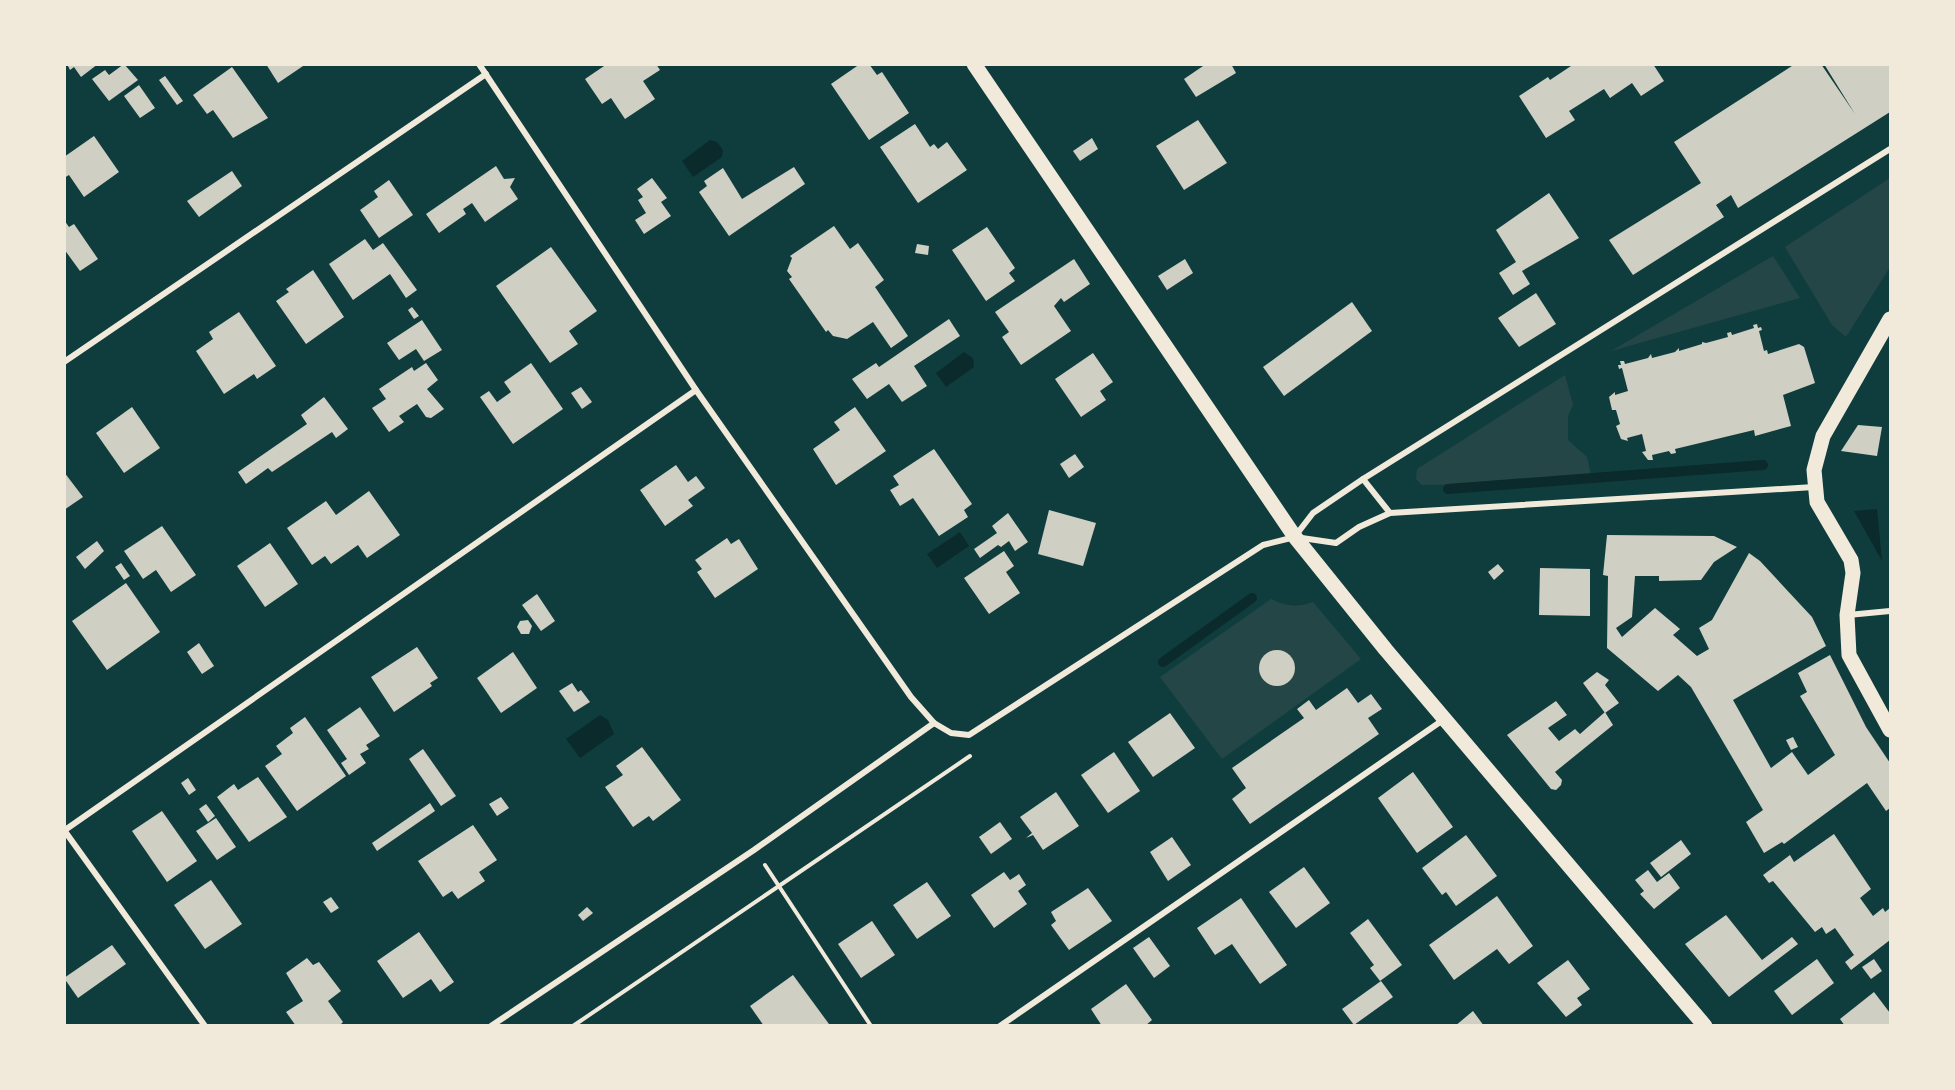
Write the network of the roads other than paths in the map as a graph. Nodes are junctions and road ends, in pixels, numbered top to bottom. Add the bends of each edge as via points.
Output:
1 (479, 64) edge
2 (974, 64) edge
3 (486, 74) junction
4 (1890, 149) edge
5 (1890, 319) edge
6 (64, 362) edge
7 (696, 390) junction
8 (1363, 479) junction
9 (1815, 487) junction
10 (1390, 513) junction
11 (1295, 537) junction
12 (1890, 611) edge
13 (1847, 615) junction
14 (1446, 718) junction
15 (934, 723) junction
16 (1890, 730) edge
17 (65, 830) edge
18 (205, 1026) edge
19 (491, 1026) edge
20 (1000, 1026) edge
21 (1705, 1026) edge

1 - 3 street
2 - 11 main road
3 - 6 street
3 - 7 street
4 - 8 street
5 - 9 main road via 1823,436 1814,470
7 - 15 street via 910,697
7 - 17 street
8 - 10 street
8 - 11 street via 1313,513
9 - 10 street
9 - 13 main road via 1817,502 1851,560
10 - 11 street via 1335,543
11 - 14 main road
11 - 15 street via 1263,545 1241,558 969,735 951,733
12 - 13 street
13 - 16 main road via 1849,654
14 - 20 street
14 - 21 main road
15 - 19 street via 754,850
17 - 18 street

